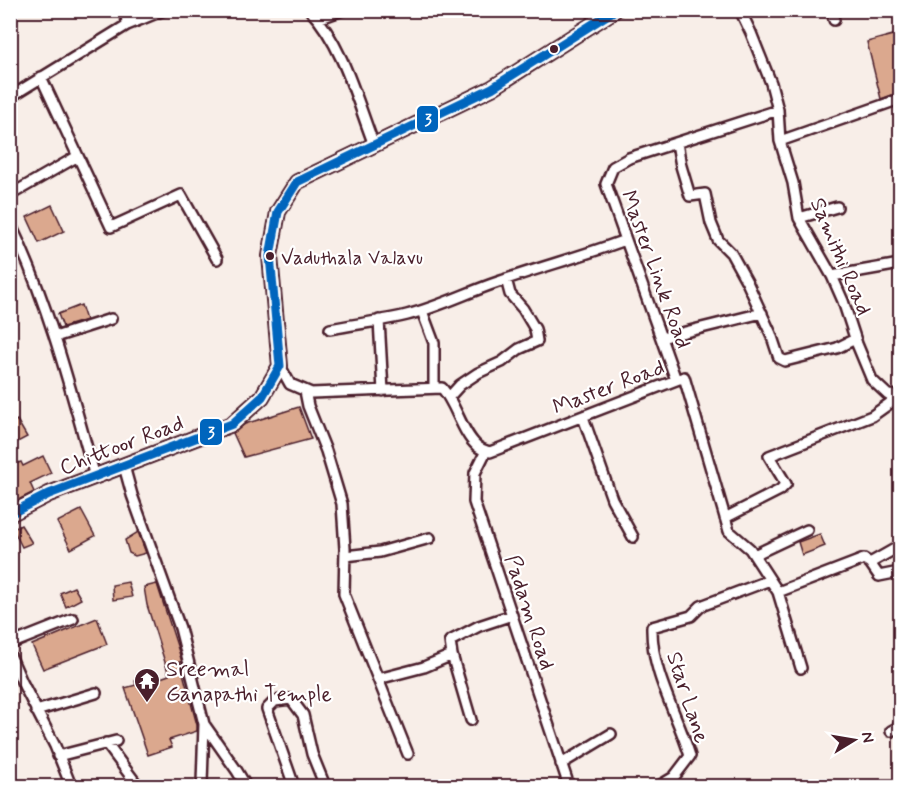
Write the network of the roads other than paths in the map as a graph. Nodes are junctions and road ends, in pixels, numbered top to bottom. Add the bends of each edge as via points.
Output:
1 (126, 10) edge
2 (164, 10) edge
3 (310, 10) edge
4 (343, 10) edge
5 (740, 10) edge
6 (612, 11) edge
7 (318, 19) junction
8 (127, 25) junction
9 (41, 77) junction
10 (10, 97) edge
11 (900, 99) edge
12 (778, 110) junction
13 (780, 141) junction
14 (677, 143) junction
15 (374, 145) junction
16 (78, 156) junction
17 (10, 195) edge
18 (837, 207) dead end
19 (799, 218) junction
20 (10, 223) edge
21 (625, 240) junction
22 (217, 259) dead end
23 (900, 264) edge
24 (832, 276) junction
25 (506, 279) junction
26 (422, 311) junction
27 (762, 313) junction
28 (111, 319) dead end
29 (379, 320) junction
30 (330, 329) dead end
31 (55, 337) junction
32 (661, 338) junction
33 (855, 339) junction
34 (280, 366) junction
35 (676, 380) junction
36 (434, 388) junction
37 (383, 390) junction
38 (305, 391) junction
39 (450, 396) junction
40 (900, 396) edge
41 (583, 417) junction
42 (486, 451) junction
43 (124, 466) junction
44 (95, 477) junction
45 (10, 514) edge
46 (725, 518) junction
47 (807, 530) dead end
48 (430, 537) dead end
49 (633, 537) dead end
50 (900, 546) edge
51 (754, 555) junction
52 (345, 556) junction
53 (870, 563) junction
54 (900, 574) edge
55 (770, 580) junction
56 (778, 592) junction
57 (512, 615) junction
58 (73, 619) dead end
59 (10, 644) edge
60 (452, 655) junction
61 (11, 657) edge
62 (801, 668) dead end
63 (378, 679) junction
64 (96, 693) dead end
65 (36, 711) junction
66 (471, 720) dead end
67 (204, 724) junction
68 (900, 726) edge
69 (891, 731) dead end
70 (611, 734) dead end
71 (116, 741) dead end
72 (106, 744) junction
73 (408, 754) dead end
74 (58, 756) junction
75 (561, 764) junction
76 (202, 783) dead end
77 (71, 786) edge
78 (138, 786) edge
79 (246, 786) edge
80 (294, 786) edge
81 (325, 786) edge
82 (569, 786) edge
83 (659, 786) edge

1 - 8 street
2 - 8 street
3 - 7 street
4 - 7 street
5 - 12 street, Samithi Road via 771,83
6 - 15 main road via 492,88
7 - 15 street via 344,66
8 - 9 street
9 - 10 street
9 - 16 street
11 - 13 street
12 - 13 street, Samithi Road
12 - 14 street, Master Link Road
13 - 19 street, Samithi Road
14 - 21 street, Master Link Road via 613,167 606,184
14 - 27 street via 690,196 705,194 718,240 731,253
15 - 34 main road via 297,182 278,212 270,256
16 - 17 street
16 - 22 street via 111,227 182,195
18 - 19 street
19 - 24 street, Samithi Road
20 - 31 street
21 - 25 street
21 - 32 street, Master Link Road
23 - 24 street
24 - 33 street, Samithi Road
25 - 26 street
25 - 39 street via 510,294 535,329 537,341 460,384
26 - 29 street
26 - 36 street via 434,343
27 - 32 street
27 - 33 street via 779,358 785,361 837,348
28 - 31 street
29 - 30 street
29 - 37 street
31 - 44 street
32 - 35 street, Master Link Road
33 - 40 street, Samithi Road via 872,380 888,395
34 - 38 street via 290,384
34 - 43 main road, Chittoor Road via 262,397 232,424
35 - 41 street, Master Road
35 - 46 street, Master Road via 684,377
36 - 37 street
36 - 39 street via 442,387
37 - 38 street
38 - 52 street via 342,504
39 - 42 street via 477,446
40 - 46 street via 864,420 769,456 786,484
41 - 42 street, Master Road
41 - 49 street via 612,499
42 - 57 street, Padam Road via 475,473 474,502
43 - 44 main road, Chittoor Road
43 - 67 street via 180,628
44 - 45 main road, Chittoor Road
46 - 51 street, Master Road via 729,531
47 - 51 street
48 - 52 street via 380,552
50 - 53 street
51 - 55 street, Master Road
52 - 63 street via 344,594
53 - 54 street via 879,576
53 - 56 street via 864,559
55 - 56 street, Master Road
55 - 83 street, Star Lane via 701,606 691,616 652,627 661,681 690,756 674,777
56 - 62 street, Master Road
57 - 60 street via 450,641
57 - 75 street, Padam Road
58 - 59 street
60 - 63 street
60 - 66 street
61 - 65 street
63 - 73 street
64 - 65 street
65 - 74 street
67 - 76 street
67 - 79 street
68 - 69 street
70 - 75 street
71 - 72 street
72 - 74 street
72 - 78 street
74 - 77 street
75 - 82 street, Padam Road
80 - 81 street via 267,709 275,701 291,699 303,715

